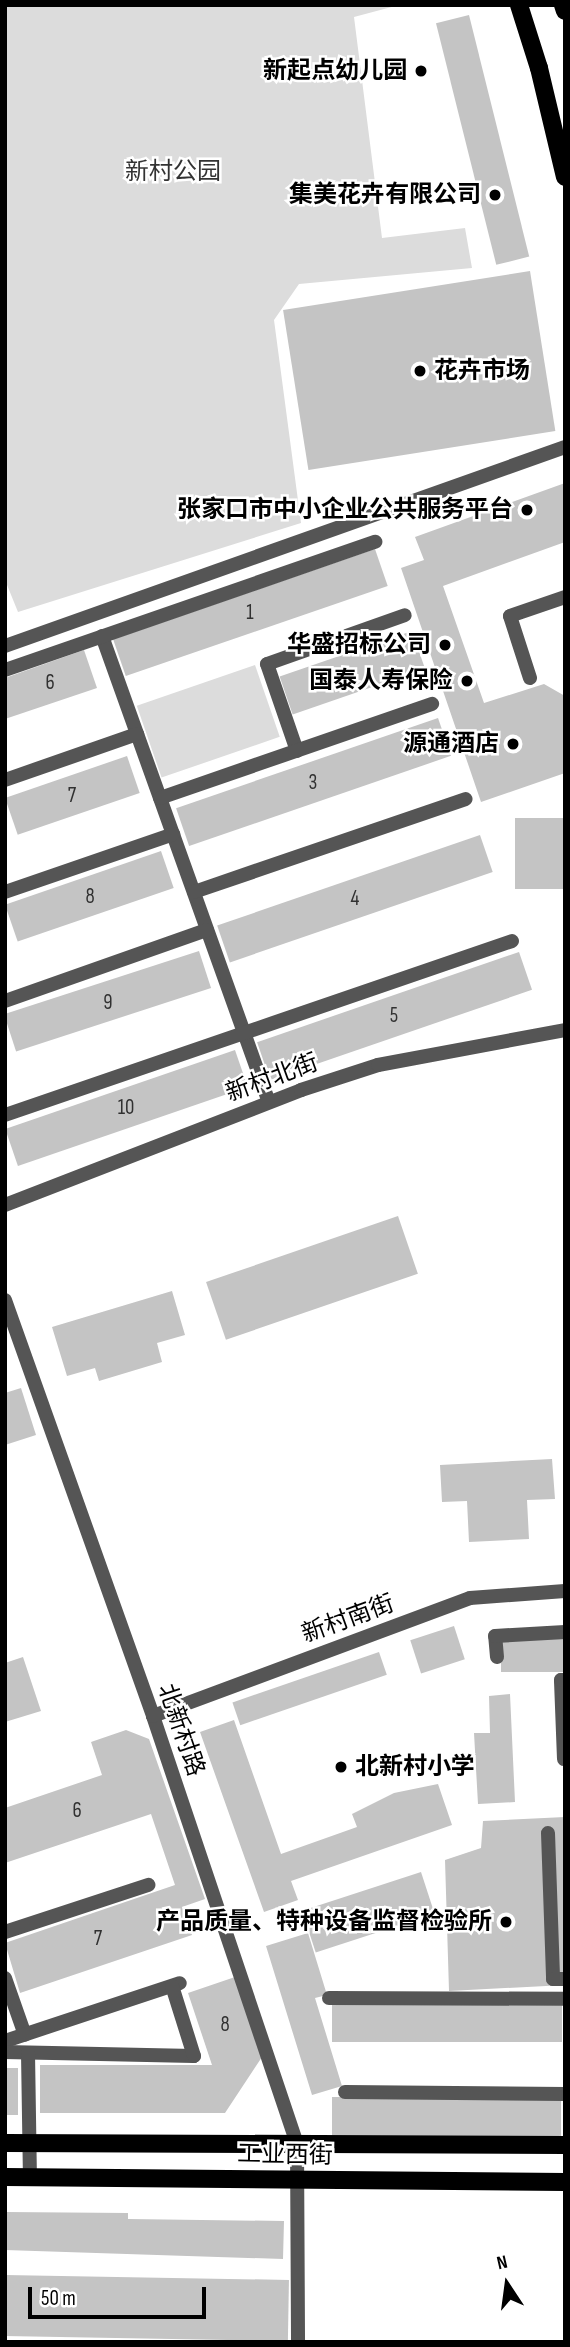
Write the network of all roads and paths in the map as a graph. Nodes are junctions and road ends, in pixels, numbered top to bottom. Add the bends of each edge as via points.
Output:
1 (519, 5) edge
2 (563, 5) edge
3 (565, 11) edge
4 (565, 177) edge
5 (565, 447) edge
6 (375, 542) dead end
7 (565, 597) edge
8 (405, 615) dead end
9 (102, 636) junction
10 (5, 646) edge
11 (5, 670) edge
12 (530, 678) dead end
13 (432, 704) dead end
14 (137, 734) junction
15 (297, 751) junction
16 (5, 780) edge
17 (160, 798) junction
18 (465, 799) dead end
19 (173, 834) junction
20 (5, 892) edge
21 (194, 892) junction
22 (207, 930) junction
23 (512, 941) dead end
24 (5, 1001) edge
25 (565, 1030) edge
26 (244, 1033) junction
27 (269, 1102) junction
28 (5, 1115) edge
29 (5, 1205) edge
30 (5, 1300) edge
31 (565, 1591) edge
32 (565, 1632) edge
33 (497, 1657) dead end
34 (565, 1680) edge
35 (153, 1716) junction
36 (564, 1759) edge
37 (548, 1833) dead end
38 (148, 1885) dead end
39 (5, 1932) edge
40 (5, 1978) edge
41 (565, 1979) edge
42 (329, 1998) dead end
43 (565, 1999) edge
44 (24, 2035) junction
45 (5, 2041) edge
46 (5, 2052) edge
47 (28, 2053) junction
48 (345, 2092) dead end
49 (565, 2094) edge
50 (5, 2143) edge
51 (30, 2143) junction
52 (297, 2144) junction
53 (565, 2145) edge
54 (5, 2177) edge
55 (30, 2177) junction
56 (295, 2179) junction
57 (565, 2182) edge
58 (298, 2342) edge

1 - 4 main road via 540,68
2 - 3 main road
5 - 10 street
6 - 9 street
7 - 12 street via 510,615
8 - 15 street via 267,664
9 - 11 street
9 - 14 street
13 - 15 street
14 - 16 street
14 - 17 street
15 - 17 street
17 - 19 street
18 - 21 street
19 - 20 street
19 - 21 street
21 - 22 street
22 - 24 street
22 - 26 street
23 - 26 street
25 - 27 street, 新村北街 via 379,1065
26 - 27 street
26 - 28 street
27 - 29 street, 新村北街
30 - 35 street, 北新村路
31 - 35 street, 新村南街 via 470,1598
32 - 33 street via 495,1636
34 - 36 street via 561,1680
35 - 52 street, 北新村路
37 - 41 street via 553,1979
38 - 39 street
40 - 44 street
42 - 43 street
44 - 45 street
44 - 47 street via 176,1984 194,2056
46 - 47 street
47 - 51 street
48 - 49 street
50 - 51 main road, 工业西街
51 - 52 main road, 工业西街
51 - 55 street
52 - 53 main road, 工业西街
52 - 56 street, 北新村路
54 - 55 main road, 工业西街
55 - 56 main road, 工业西街
56 - 57 main road, 工业西街
56 - 58 street, 北新村路

